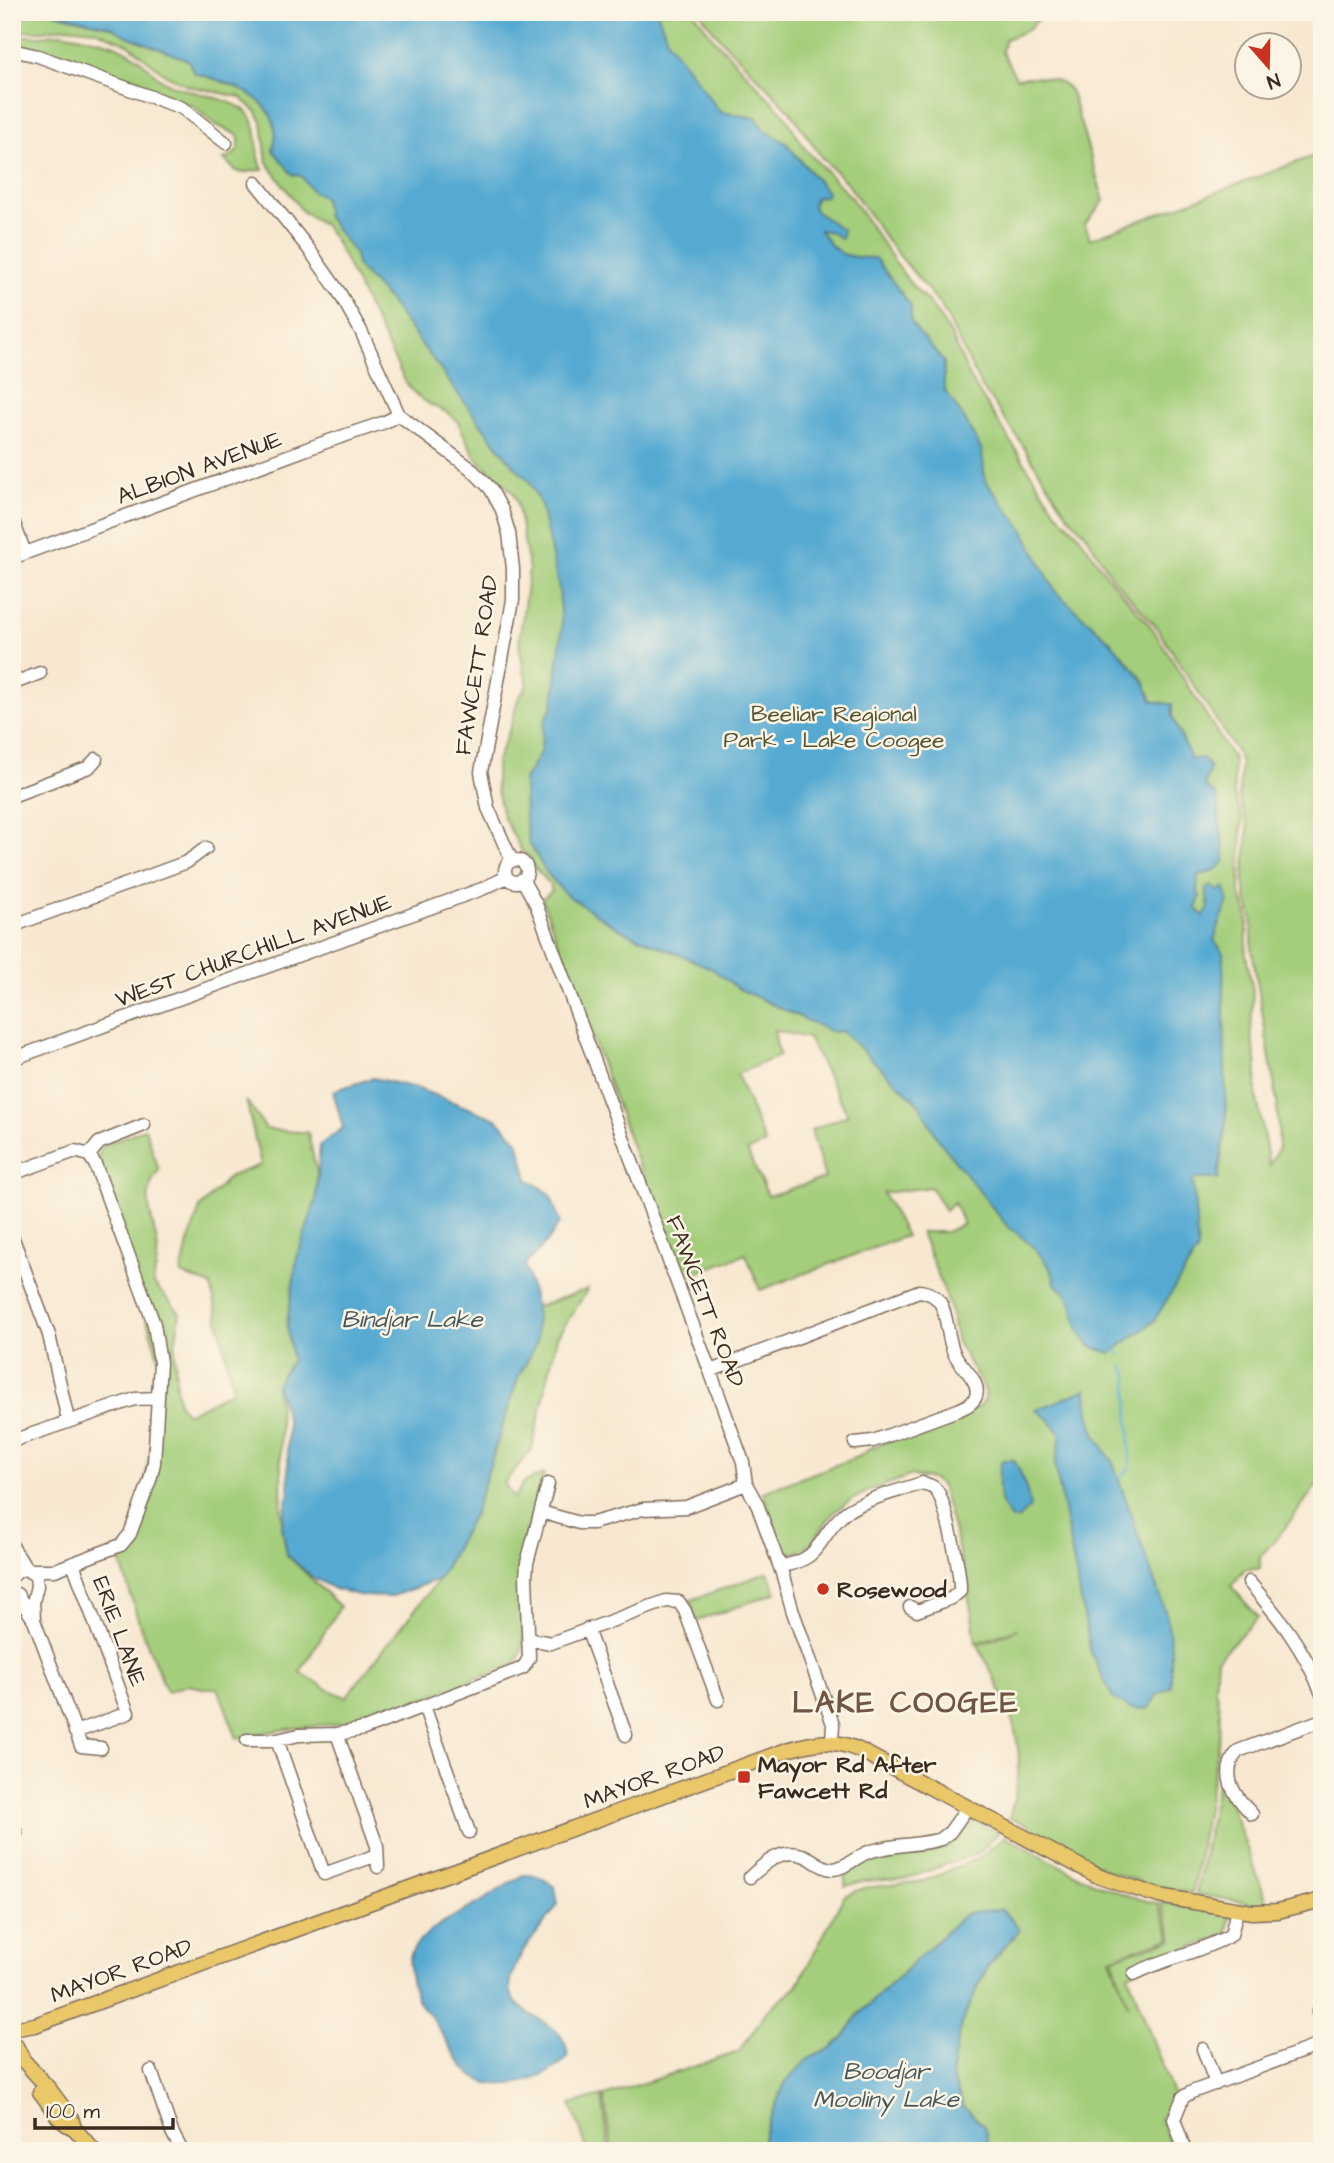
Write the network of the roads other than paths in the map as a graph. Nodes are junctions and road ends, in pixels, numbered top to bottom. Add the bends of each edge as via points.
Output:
1 (12, 50) edge
2 (226, 143) dead end
3 (256, 183) dead end
4 (400, 415) junction
5 (12, 518) edge
6 (19, 555) edge
7 (40, 673) dead end
8 (12, 684) edge
9 (96, 759) dead end
10 (12, 796) edge
11 (206, 848) dead end
12 (512, 861) junction
13 (507, 877) junction
14 (522, 879) junction
15 (12, 926) edge
16 (12, 1059) edge
17 (144, 1125) dead end
18 (89, 1155) junction
19 (12, 1174) edge
20 (12, 1236) edge
21 (710, 1371) junction
22 (157, 1398) junction
23 (68, 1420) junction
24 (12, 1441) edge
25 (855, 1443) dead end
26 (548, 1484) dead end
27 (746, 1485) junction
28 (541, 1512) junction
29 (12, 1546) edge
30 (73, 1563) junction
31 (780, 1566) junction
32 (19, 1570) edge
33 (55, 1570) junction
34 (1249, 1582) dead end
35 (36, 1588) junction
36 (14, 1591) edge
37 (910, 1607) dead end
38 (34, 1620) junction
39 (587, 1629) junction
40 (529, 1639) junction
41 (1316, 1663) edge
42 (1322, 1694) edge
43 (718, 1700) dead end
44 (424, 1706) junction
45 (1322, 1720) edge
46 (75, 1732) junction
47 (337, 1734) junction
48 (626, 1735) dead end
49 (247, 1740) dead end
50 (277, 1740) junction
51 (832, 1741) junction
52 (101, 1748) dead end
53 (967, 1808) junction
54 (1252, 1814) dead end
55 (469, 1832) dead end
56 (750, 1877) dead end
57 (1322, 1900) edge
58 (1237, 1910) junction
59 (1134, 1974) dead end
60 (14, 2040) edge
61 (1322, 2044) edge
62 (1203, 2049) dead end
63 (12, 2062) edge
64 (150, 2071) dead end
65 (1216, 2084) junction
66 (74, 2128) junction
67 (94, 2151) edge
68 (181, 2151) edge
69 (1185, 2151) edge

1 - 2 street via 182,108
3 - 4 street, FAWCETT ROAD via 339,292
4 - 6 street, ALBION AVENUE
4 - 12 street, FAWCETT ROAD via 470,467 490,488 509,533 513,600 481,772 488,808
5 - 6 street
7 - 8 street
9 - 10 street via 89,767
11 - 15 street via 187,862
12 - 13 street via 505,868
12 - 14 street via 525,865
13 - 14 street
13 - 16 street, WEST CHURCHILL AVENUE via 482,890
14 - 21 street, FAWCETT ROAD via 536,904
17 - 18 street via 99,1143
18 - 19 street via 75,1151
18 - 22 street via 154,1324 160,1363
20 - 23 street via 49,1335
21 - 25 street via 919,1291 929,1292 942,1305 955,1357 976,1385 976,1396 958,1410 873,1441
21 - 27 street, FAWCETT ROAD via 743,1462
22 - 23 street via 135,1399
22 - 30 street via 154,1463 130,1535 121,1545
23 - 24 street
26 - 28 street
27 - 28 street via 686,1507 643,1509 593,1523
27 - 31 street, FAWCETT ROAD
28 - 40 street via 526,1577
29 - 32 street
30 - 33 street
30 - 46 street, ERIE LANE via 128,1713
31 - 37 street via 812,1555 838,1521 855,1508 922,1483 932,1486 939,1493 960,1591 917,1611
31 - 51 street, FAWCETT ROAD via 833,1724
32 - 33 street
32 - 35 street via 36,1576
33 - 35 street
34 - 41 street
35 - 36 street via 27,1596
35 - 38 street
36 - 38 street
38 - 46 street
39 - 40 street via 551,1643
39 - 43 street via 666,1601 679,1602
39 - 48 street
40 - 44 street via 529,1658 516,1673
41 - 42 street
44 - 47 street
44 - 55 street
45 - 54 street via 1238,1751 1230,1761 1230,1783
46 - 52 street via 81,1746
47 - 50 street
47 - 50 street via 377,1846 378,1861 324,1874
49 - 50 street
51 - 53 main road via 859,1750
51 - 60 main road, MAYOR ROAD via 788,1750 35,2025
53 - 56 street via 941,1839 867,1853 833,1869 802,1855 783,1854
53 - 58 main road via 1123,1886
57 - 58 main road via 1278,1911
58 - 59 street via 1231,1935
60 - 66 main road via 23,2060 50,2090
61 - 65 street
62 - 65 street
63 - 66 main road via 63,2124
64 - 68 street
65 - 69 street via 1183,2097 1177,2109 1175,2126
66 - 67 main road

